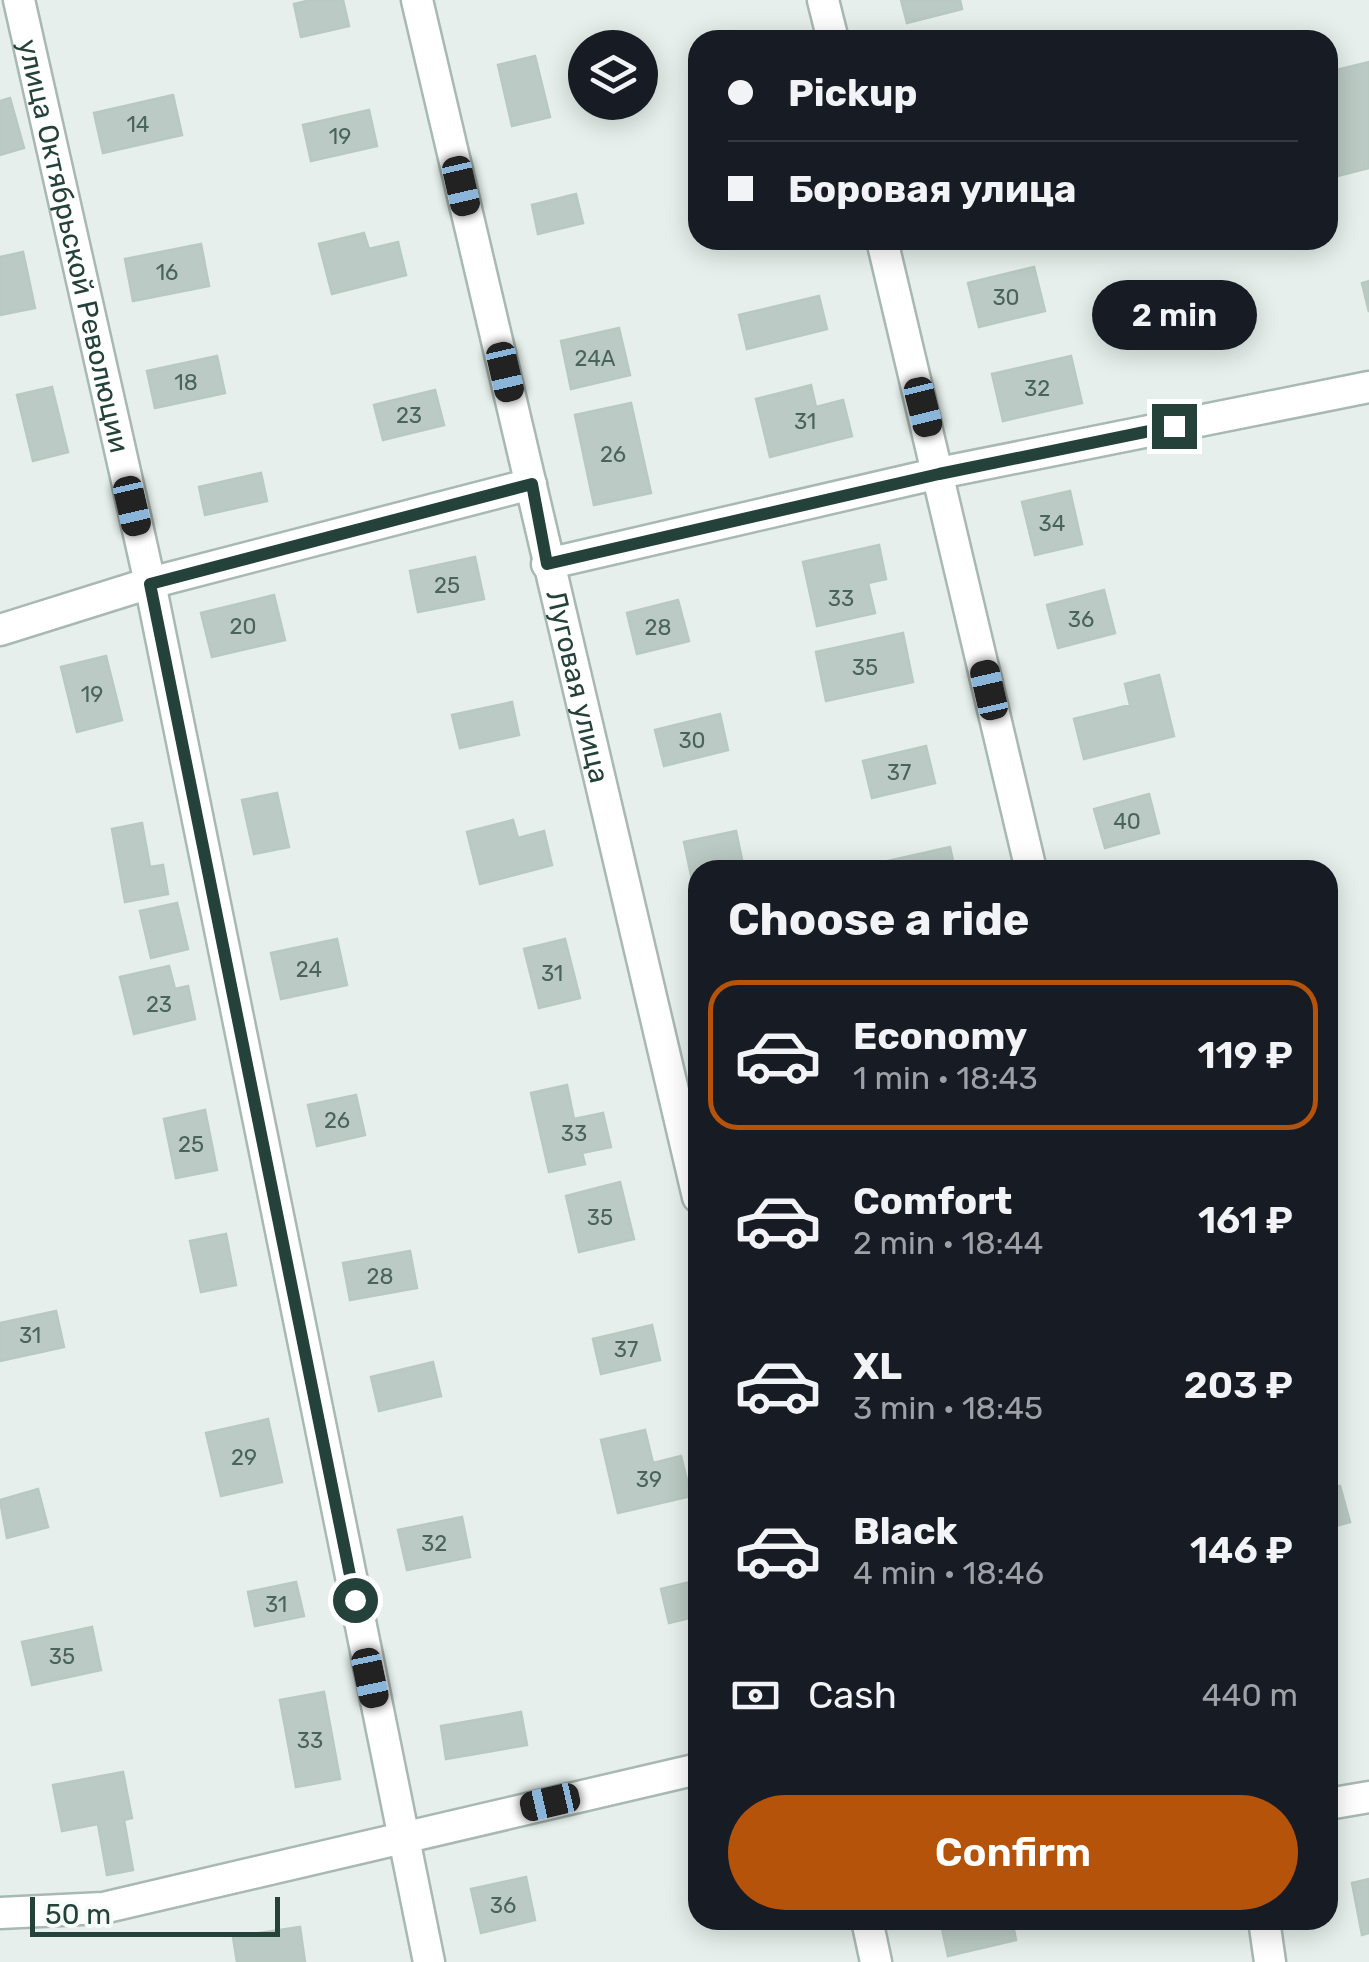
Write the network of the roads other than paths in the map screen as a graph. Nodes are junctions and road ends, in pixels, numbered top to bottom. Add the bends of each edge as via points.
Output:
1 (19, 0) edge
2 (418, 0) edge
3 (823, 0) edge
4 (830, 30) edge
5 (884, 250) edge
6 (1369, 387) edge
7 (939, 474) junction
8 (532, 484) junction
9 (547, 564) junction
10 (150, 584) junction
11 (0, 630) edge
12 (1029, 860) edge
13 (688, 1154) edge
14 (688, 1771) edge
15 (1369, 1797) edge
16 (1338, 1802) edge
17 (402, 1834) junction
18 (0, 1913) edge
19 (868, 1930) edge
20 (1265, 1930) edge
21 (428, 1962) edge
22 (876, 1962) edge
23 (1270, 1962) edge

1 - 10 street, улица Октябрьской Революции
2 - 8 street, Луговая улица
3 - 4 street
5 - 7 street
6 - 7 street
7 - 9 street
7 - 12 street
8 - 9 street, Луговая улица
8 - 10 street
9 - 13 street, Луговая улица
10 - 11 street
10 - 17 street, улица Октябрьской Революции
14 - 17 street
15 - 16 street
17 - 18 street via 103,1908
17 - 21 street, улица Октябрьской Революции
19 - 22 street
20 - 23 street

